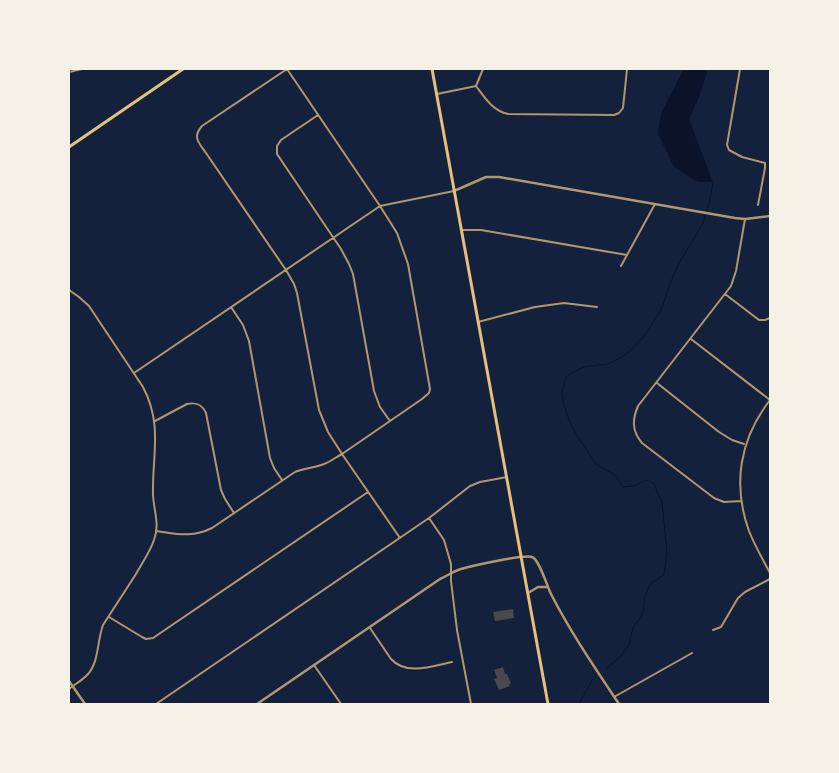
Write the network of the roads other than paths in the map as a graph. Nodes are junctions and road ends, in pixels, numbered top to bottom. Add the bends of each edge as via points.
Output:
1 (82, 69) edge
2 (183, 69) edge
3 (287, 69) edge
4 (432, 69) edge
5 (483, 69) edge
6 (627, 69) edge
7 (740, 69) edge
8 (69, 72) edge
9 (476, 86) junction
10 (436, 94) junction
11 (318, 115) junction
12 (69, 139) edge
13 (70, 146) edge
14 (454, 191) junction
15 (655, 204) junction
16 (380, 206) junction
17 (758, 206) dead end
18 (770, 216) edge
19 (744, 219) junction
20 (461, 230) junction
21 (334, 237) junction
22 (627, 255) junction
23 (621, 266) dead end
24 (286, 270) junction
25 (69, 290) edge
26 (725, 294) junction
27 (231, 307) junction
28 (597, 307) dead end
29 (770, 318) edge
30 (478, 322) junction
31 (691, 339) junction
32 (134, 373) junction
33 (657, 383) junction
34 (770, 400) edge
35 (155, 421) junction
36 (390, 421) junction
37 (746, 444) junction
38 (342, 454) junction
39 (507, 478) junction
40 (282, 480) junction
41 (368, 492) junction
42 (741, 501) junction
43 (234, 513) junction
44 (429, 518) junction
45 (156, 531) junction
46 (400, 538) junction
47 (522, 557) junction
48 (770, 573) edge
49 (451, 574) junction
50 (770, 579) edge
51 (548, 587) junction
52 (528, 593) junction
53 (109, 616) junction
54 (370, 628) junction
55 (713, 630) dead end
56 (692, 653) dead end
57 (452, 662) dead end
58 (314, 665) junction
59 (69, 681) edge
60 (72, 686) junction
61 (69, 689) edge
62 (614, 697) junction
63 (85, 704) edge
64 (156, 704) edge
65 (257, 704) edge
66 (341, 704) edge
67 (471, 704) edge
68 (548, 704) edge
69 (619, 704) edge

1 - 8 street
2 - 13 main road
3 - 11 street
3 - 24 street via 202,126 197,133 206,153
4 - 10 main road
5 - 9 street
6 - 9 street via 623,108 614,115 503,113 492,107
7 - 17 street via 727,145 729,150 742,157 765,163
9 - 10 street
10 - 14 main road
11 - 16 street
11 - 21 street via 281,140 276,150
12 - 13 street
14 - 15 street via 486,177 499,177
14 - 16 street
14 - 20 main road
15 - 19 street
15 - 22 street
16 - 21 street
16 - 36 street via 397,233 408,264 430,386 429,393
18 - 19 street
19 - 26 street via 734,278
20 - 22 street via 482,230
20 - 30 main road
21 - 24 street
21 - 36 street via 352,274 374,391
22 - 23 street
24 - 27 street
24 - 38 street via 296,289 319,410
25 - 32 street via 89,306
26 - 29 street via 759,320
26 - 31 street
27 - 32 street
27 - 40 street via 249,341 270,458
28 - 30 street via 564,303
30 - 39 main road
31 - 33 street
31 - 34 street
32 - 35 street via 149,397
33 - 37 street via 720,432
33 - 42 street via 635,412 633,426 638,438 714,498 730,503
34 - 37 street via 756,419
35 - 43 street via 187,404 201,405 206,412 221,490
35 - 45 street via 153,494
36 - 38 street
37 - 42 street via 741,463
38 - 40 street via 323,465 305,468
38 - 41 street
39 - 44 street via 470,486
39 - 47 main road
40 - 43 street
41 - 46 street
41 - 53 street via 153,638 146,639
42 - 48 street via 750,532
43 - 45 street via 212,528 195,534
44 - 46 street
44 - 49 street via 446,546 452,564
45 - 53 street via 150,550
46 - 64 street
47 - 49 street via 468,567
47 - 51 street via 535,559
47 - 52 main road
49 - 54 street
49 - 67 street via 457,630
50 - 55 street via 738,598 721,627
51 - 52 street via 538,586
51 - 62 street via 569,628
52 - 68 main road
53 - 60 street via 100,633 91,670
54 - 57 street via 391,659 401,667 411,669
54 - 58 street
56 - 62 street
58 - 65 street
58 - 66 street
59 - 60 street
60 - 61 street
60 - 63 street
62 - 69 street

